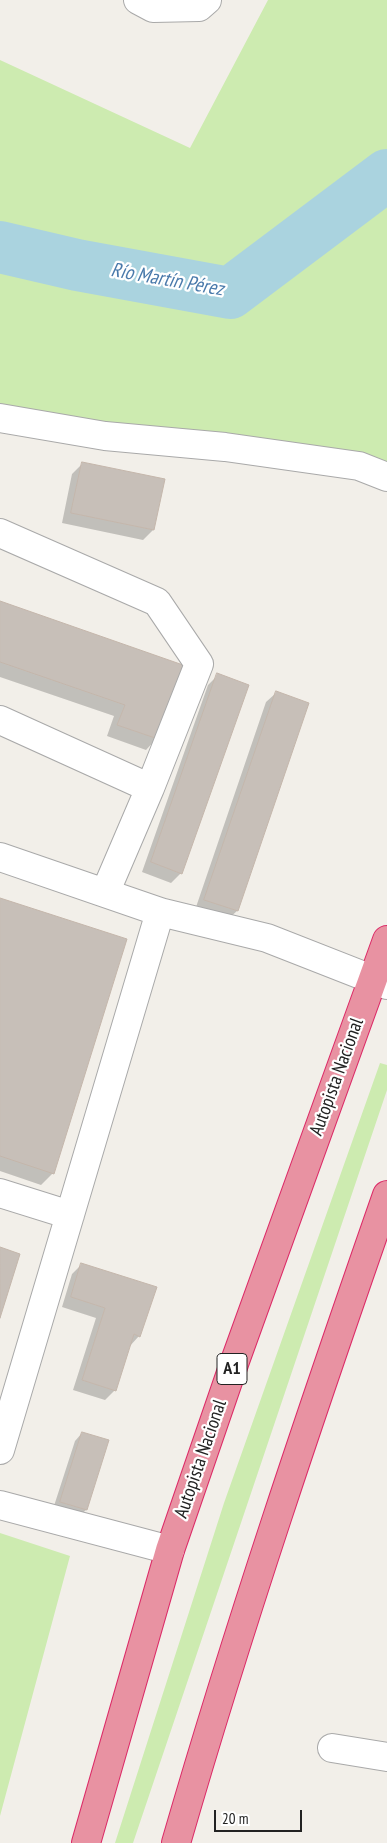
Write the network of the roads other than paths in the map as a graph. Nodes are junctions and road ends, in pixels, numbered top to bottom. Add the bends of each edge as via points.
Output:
1 (138, 0) edge
2 (207, 0) edge
3 (0, 418) edge
4 (387, 477) edge
5 (0, 533) edge
6 (0, 720) edge
7 (150, 788) junction
8 (0, 857) edge
9 (105, 892) junction
10 (160, 912) junction
11 (387, 940) edge
12 (379, 982) edge
13 (0, 1193) edge
14 (387, 1195) edge
15 (70, 1215) junction
16 (0, 1450) edge
17 (0, 1505) edge
18 (170, 1550) junction
19 (332, 1748) dead end
20 (387, 1757) edge
21 (86, 1843) edge
22 (176, 1843) edge

1 - 2 street via 153,8 199,7
3 - 4 street via 105,436 225,447 359,466
5 - 7 street via 157,602 199,664
6 - 7 street
7 - 9 street
8 - 9 street
9 - 10 street
10 - 12 street via 267,938
10 - 15 street
11 - 12 highway, Autopista Nacional / A1
12 - 18 highway, Autopista Nacional / A1
13 - 15 street
14 - 22 highway via 221,1687
15 - 16 street
17 - 18 street
18 - 21 highway, Autopista Nacional / A1
19 - 20 street

